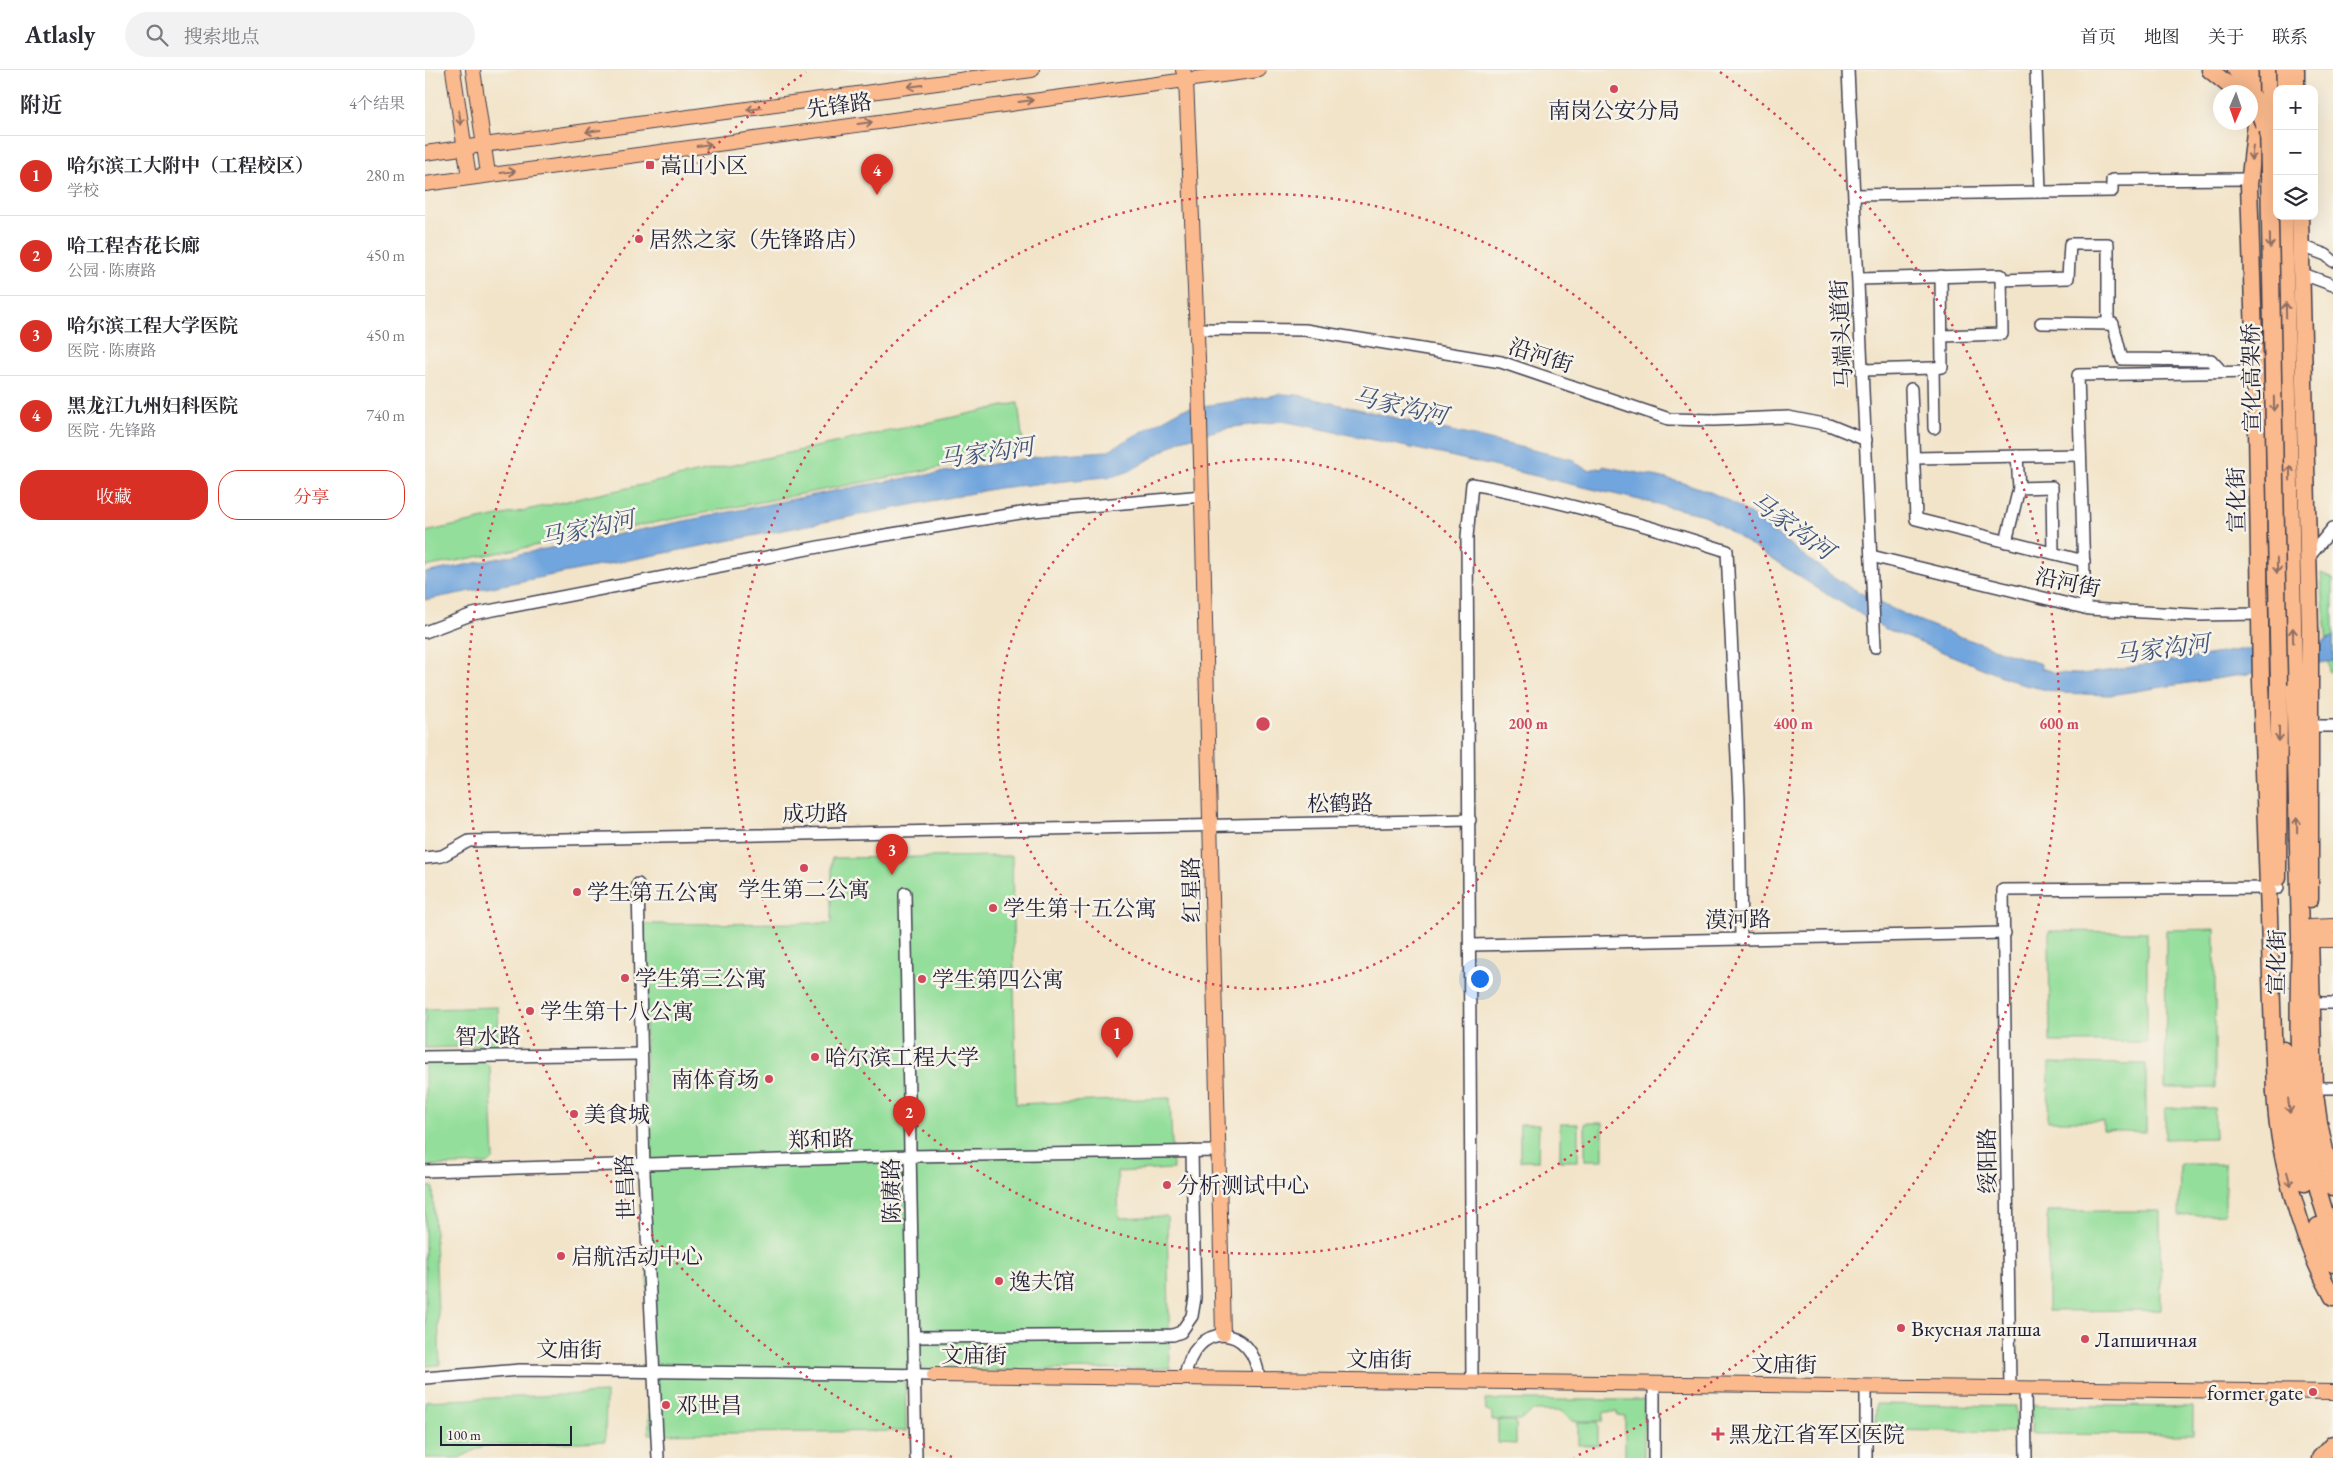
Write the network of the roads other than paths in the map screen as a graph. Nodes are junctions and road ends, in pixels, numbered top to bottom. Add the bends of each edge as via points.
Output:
1 (453, 70) edge
2 (473, 70) edge
3 (1032, 70) edge
4 (1259, 70) edge
5 (1848, 70) edge
6 (2036, 70) edge
7 (2210, 70) edge
8 (2236, 70) edge
9 (2253, 70) edge
10 (2267, 70) edge
11 (2282, 70) edge
12 (2296, 70) edge
13 (1186, 73) edge
14 (2228, 85) edge
15 (2245, 85) edge
16 (2253, 85) edge
17 (2282, 85) edge
18 (2296, 85) edge
19 (2258, 108) edge
20 (2252, 130) edge
21 (464, 147) junction
22 (485, 147) junction
23 (425, 153) edge
24 (2273, 154) edge
25 (488, 174) junction
26 (469, 177) junction
27 (2249, 182) junction
28 (425, 184) edge
29 (2040, 192) junction
30 (1855, 195) junction
31 (2284, 220) edge
32 (2300, 220) edge
33 (2302, 246) junction
34 (2333, 261) edge
35 (2303, 274) junction
36 (1941, 276) junction
37 (1859, 279) junction
38 (2001, 280) junction
39 (2333, 284) edge
40 (2041, 323) dead end
41 (2108, 324) junction
42 (1197, 329) junction
43 (1942, 336) junction
44 (1933, 368) junction
45 (1863, 370) junction
46 (2222, 372) junction
47 (2255, 372) junction
48 (1911, 390) dead end
49 (1934, 428) dead end
50 (1866, 440) junction
51 (2080, 455) junction
52 (2017, 456) junction
53 (1914, 458) junction
54 (2019, 488) junction
55 (1203, 496) junction
56 (2331, 533) edge
57 (2006, 542) junction
58 (2053, 553) junction
59 (1871, 556) junction
60 (2308, 558) junction
61 (2084, 561) junction
62 (2085, 608) junction
63 (2260, 614) junction
64 (425, 632) edge
65 (1875, 647) dead end
66 (2287, 684) junction
67 (2309, 726) junction
68 (2333, 726) edge
69 (1470, 820) junction
70 (1211, 825) junction
71 (425, 858) edge
72 (638, 884) dead end
73 (2273, 888) junction
74 (905, 893) dead end
75 (2279, 922) junction
76 (2333, 926) edge
77 (2005, 933) junction
78 (2307, 935) junction
79 (1741, 939) junction
80 (2333, 940) edge
81 (1471, 945) junction
82 (2311, 1003) junction
83 (2333, 1003) edge
84 (641, 1054) junction
85 (425, 1057) edge
86 (2314, 1088) junction
87 (2333, 1088) edge
88 (2275, 1093) junction
89 (1192, 1151) junction
90 (1219, 1151) junction
91 (910, 1156) junction
92 (644, 1165) junction
93 (425, 1171) edge
94 (2333, 1187) edge
95 (2333, 1237) edge
96 (2333, 1264) edge
97 (2333, 1297) edge
98 (1223, 1334) junction
99 (914, 1337) junction
100 (653, 1372) junction
101 (914, 1375) junction
102 (934, 1375) joint
103 (425, 1378) edge
104 (1185, 1378) junction
105 (1259, 1379) junction
106 (1473, 1382) junction
107 (1654, 1384) junction
108 (1866, 1386) junction
109 (2010, 1388) junction
110 (2025, 1388) junction
111 (2333, 1392) edge
112 (2333, 1444) edge
113 (658, 1458) edge
114 (916, 1458) edge
115 (1654, 1458) edge
116 (1866, 1458) edge
117 (2025, 1458) edge
118 (2321, 1458) edge

1 -> 21 main road
2 - 22 main road
3 -> 22 main road, 先锋路
4 - 13 main road, 先锋路
5 - 30 street, 马端头道街
6 - 29 street
7 - 14 highway
8 - 15 highway
9 - 16 highway, 宣化街
10 -> 66 highway, 宣化高架桥, bridge
11 - 17 highway
12 - 18 highway
25 -> 13 main road, 先锋路
13 - 42 main road, 红星路
19 - 24 highway, bridge
20 -> 27 highway, 宣化街
21 - 22 main road, 先锋路
21 - 23 main road, 先锋路
21 - 26 main road
22 - 25 main road
25 - 26 main road, 先锋路
26 - 28 main road, 先锋路
27 - 29 street via 2112,180 2112,191
27 - 47 highway, 宣化街
29 - 30 street
30 - 37 street, 马端头道街
66 -> 31 highway, 宣化高架桥
32 - 33 highway
33 - 34 street
33 - 35 highway
35 - 39 street
35 - 60 highway
36 - 37 street
36 - 38 street via 2001,274
36 - 43 street
37 - 45 street, 马端头道街
38 - 41 street via 2068,278 2070,244 2108,244
38 - 43 street via 2002,334
40 - 41 street
41 - 46 street via 2113,324 2122,359 2211,360
42 - 50 street, 沿河街 via 1305,330 1501,362 1669,418 1788,417 1829,424
42 - 55 main road, 红星路
43 - 44 street via 1942,367
44 - 45 street
44 - 49 street
45 - 50 street, 马端头道街
46 - 47 street
46 - 51 street via 2078,375
47 - 63 highway, 宣化街
48 - 53 street
50 - 59 street, 马端头道街
51 - 52 street
51 - 61 street
52 - 53 street
52 - 54 street
53 - 57 street via 1916,519
54 - 57 street
54 - 58 street via 2051,487
55 - 64 street via 1033,511 849,541 473,614
55 - 70 main road, 红星路
56 - 60 street
57 - 58 street
58 - 61 street
59 - 62 street, 沿河街
59 - 65 street, 马端头道街
60 - 67 highway, 宣化街
61 - 62 street
62 - 63 street, 沿河街 via 2197,615
63 - 73 highway, 宣化街
66 -> 73 highway
78 -> 66 highway, 宣化街
67 - 68 street
67 - 78 highway, 宣化街
69 - 70 street, 松鹤路
69 - 79 street via 1467,537 1472,484 1532,495 1657,528 1727,551 1739,798
69 - 81 street
70 - 71 street, 成功路 via 469,841 442,856
70 - 90 main road, 红星路
72 - 84 street, 世昌路
73 - 75 highway
73 - 77 street, 绥阳路 via 2003,890
73 - 88 highway, 宣化街
74 - 91 street, 陈赓路
75 - 88 highway via 2274,1002
75 -> 96 highway via 2284,1053 2295,1148 2311,1210
76 - 78 main road
77 - 79 street, 漠河路
77 - 109 street, 绥阳路
78 - 80 main road
78 - 82 highway, 宣化街
78 - 86 highway
78 - 95 highway, 宣化街 via 2298,1047 2305,1133 2321,1203
79 - 81 street, 漠河路
81 - 106 street
82 - 83 street
82 - 86 highway, 宣化街
84 - 85 street, 智水路
84 - 92 street, 世昌路
86 - 87 street
86 - 94 highway
88 -> 97 highway via 2279,1133 2295,1204
89 - 90 street, 郑和路
89 - 91 street, 郑和路
89 - 99 street via 1195,1298 1193,1316 1181,1332 1173,1335
90 - 98 main road, 红星路
91 - 92 street, 郑和路
91 - 99 street, 陈赓路
92 - 93 street, 郑和路
92 - 100 street, 世昌路
98 - 104 street via 1203,1341 1191,1354
98 - 105 street via 1237,1339 1251,1350 1258,1365
99 - 101 street, 陈赓路
100 - 101 street, 文庙街
100 - 103 street, 文庙街 via 520,1370
100 - 113 street, 世昌路
101 - 102 street, 文庙街
101 - 114 street, 陈赓路
102 - 104 main road, 文庙街
104 - 105 main road, 文庙街
105 - 106 main road, 文庙街
106 - 107 main road, 文庙街
107 - 108 main road, 文庙街
107 - 115 street
108 - 109 main road, 文庙街
108 - 116 street
109 - 110 main road, 文庙街
110 - 111 main road, 文庙街
110 - 117 street
112 - 118 highway

